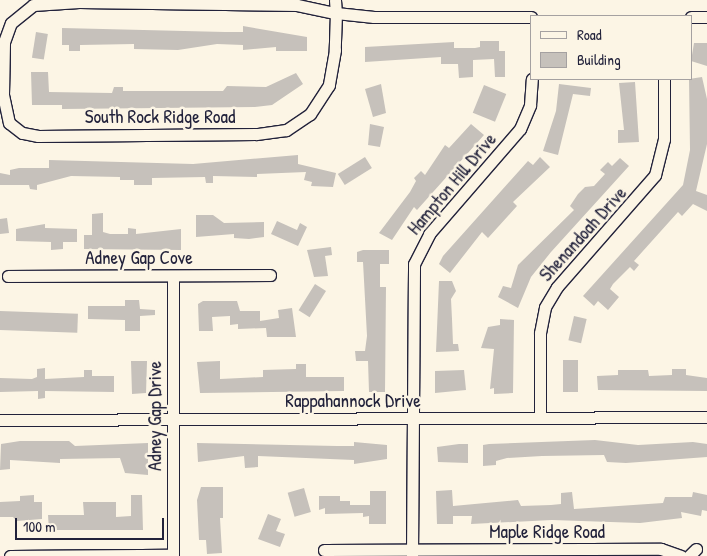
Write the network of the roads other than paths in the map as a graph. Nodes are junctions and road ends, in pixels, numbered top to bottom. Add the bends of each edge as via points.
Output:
1 (335, 0) edge
2 (79, 1) edge
3 (336, 13) junction
4 (692, 17) edge
5 (707, 17) edge
6 (530, 18) edge
7 (532, 80) edge
8 (664, 80) edge
9 (270, 275) dead end
10 (8, 276) dead end
11 (173, 276) junction
12 (540, 416) junction
13 (707, 417) edge
14 (412, 418) junction
15 (173, 419) junction
16 (0, 420) edge
17 (324, 550) dead end
18 (412, 553) edge
19 (566, 553) edge
20 (10, 556) edge
21 (173, 556) edge
22 (680, 556) edge

1 - 3 street
2 - 3 street via 297,5
2 - 3 street, South Rock Ridge Road via 34,5 10,23 4,42 3,95 9,123 22,133 38,136 256,134 286,130 310,114 329,85
3 - 6 street via 423,18
4 - 5 street
7 - 14 street, Hampton Hill Drive via 530,105 520,129 428,234 416,257 411,280
8 - 12 street, Shenandoah Drive via 664,139 656,175 557,287 545,307 540,333
9 - 11 street, Adney Gap Cove
10 - 11 street, Adney Gap Cove
11 - 15 street, Adney Gap Drive
12 - 13 street, Rappahannock Drive
12 - 14 street, Rappahannock Drive
14 - 15 street, Rappahannock Drive
14 - 18 street, Hampton Hill Drive
15 - 16 street, Rappahannock Drive
15 - 21 street, Adney Gap Drive
17 - 18 street, Maple Ridge Road
18 - 19 street, Maple Ridge Road
19 - 22 street, Maple Ridge Road via 661,549
20 - 21 street

